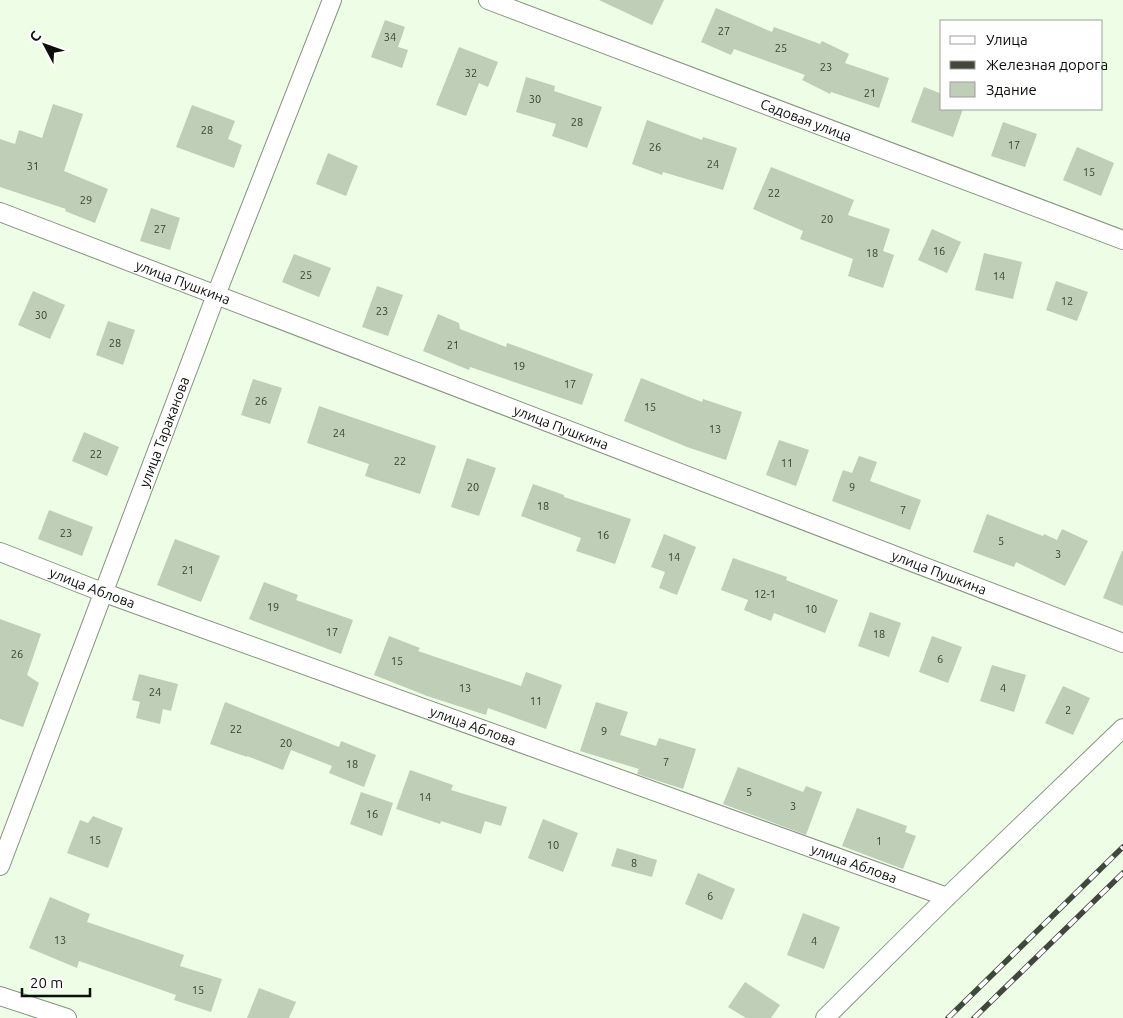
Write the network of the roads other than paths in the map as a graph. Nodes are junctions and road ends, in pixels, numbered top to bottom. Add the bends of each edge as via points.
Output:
1 (332, 0) edge
2 (488, 0) edge
3 (0, 212) edge
4 (1123, 240) edge
5 (216, 295) junction
6 (0, 552) edge
7 (102, 592) junction
8 (1123, 643) edge
9 (1123, 728) edge
10 (0, 866) edge
11 (947, 897) junction
12 (0, 996) edge
13 (67, 1018) edge
14 (825, 1018) edge

1 - 5 street, улица Тараканова
2 - 4 street, Садовая улица
3 - 5 street, улица Пушкина
5 - 7 street, улица Тараканова
5 - 8 street, улица Пушкина
6 - 7 street, улица Аблова
7 - 10 street, улица Тараканова
7 - 11 street, улица Аблова
9 - 11 street
11 - 14 street
12 - 13 street

